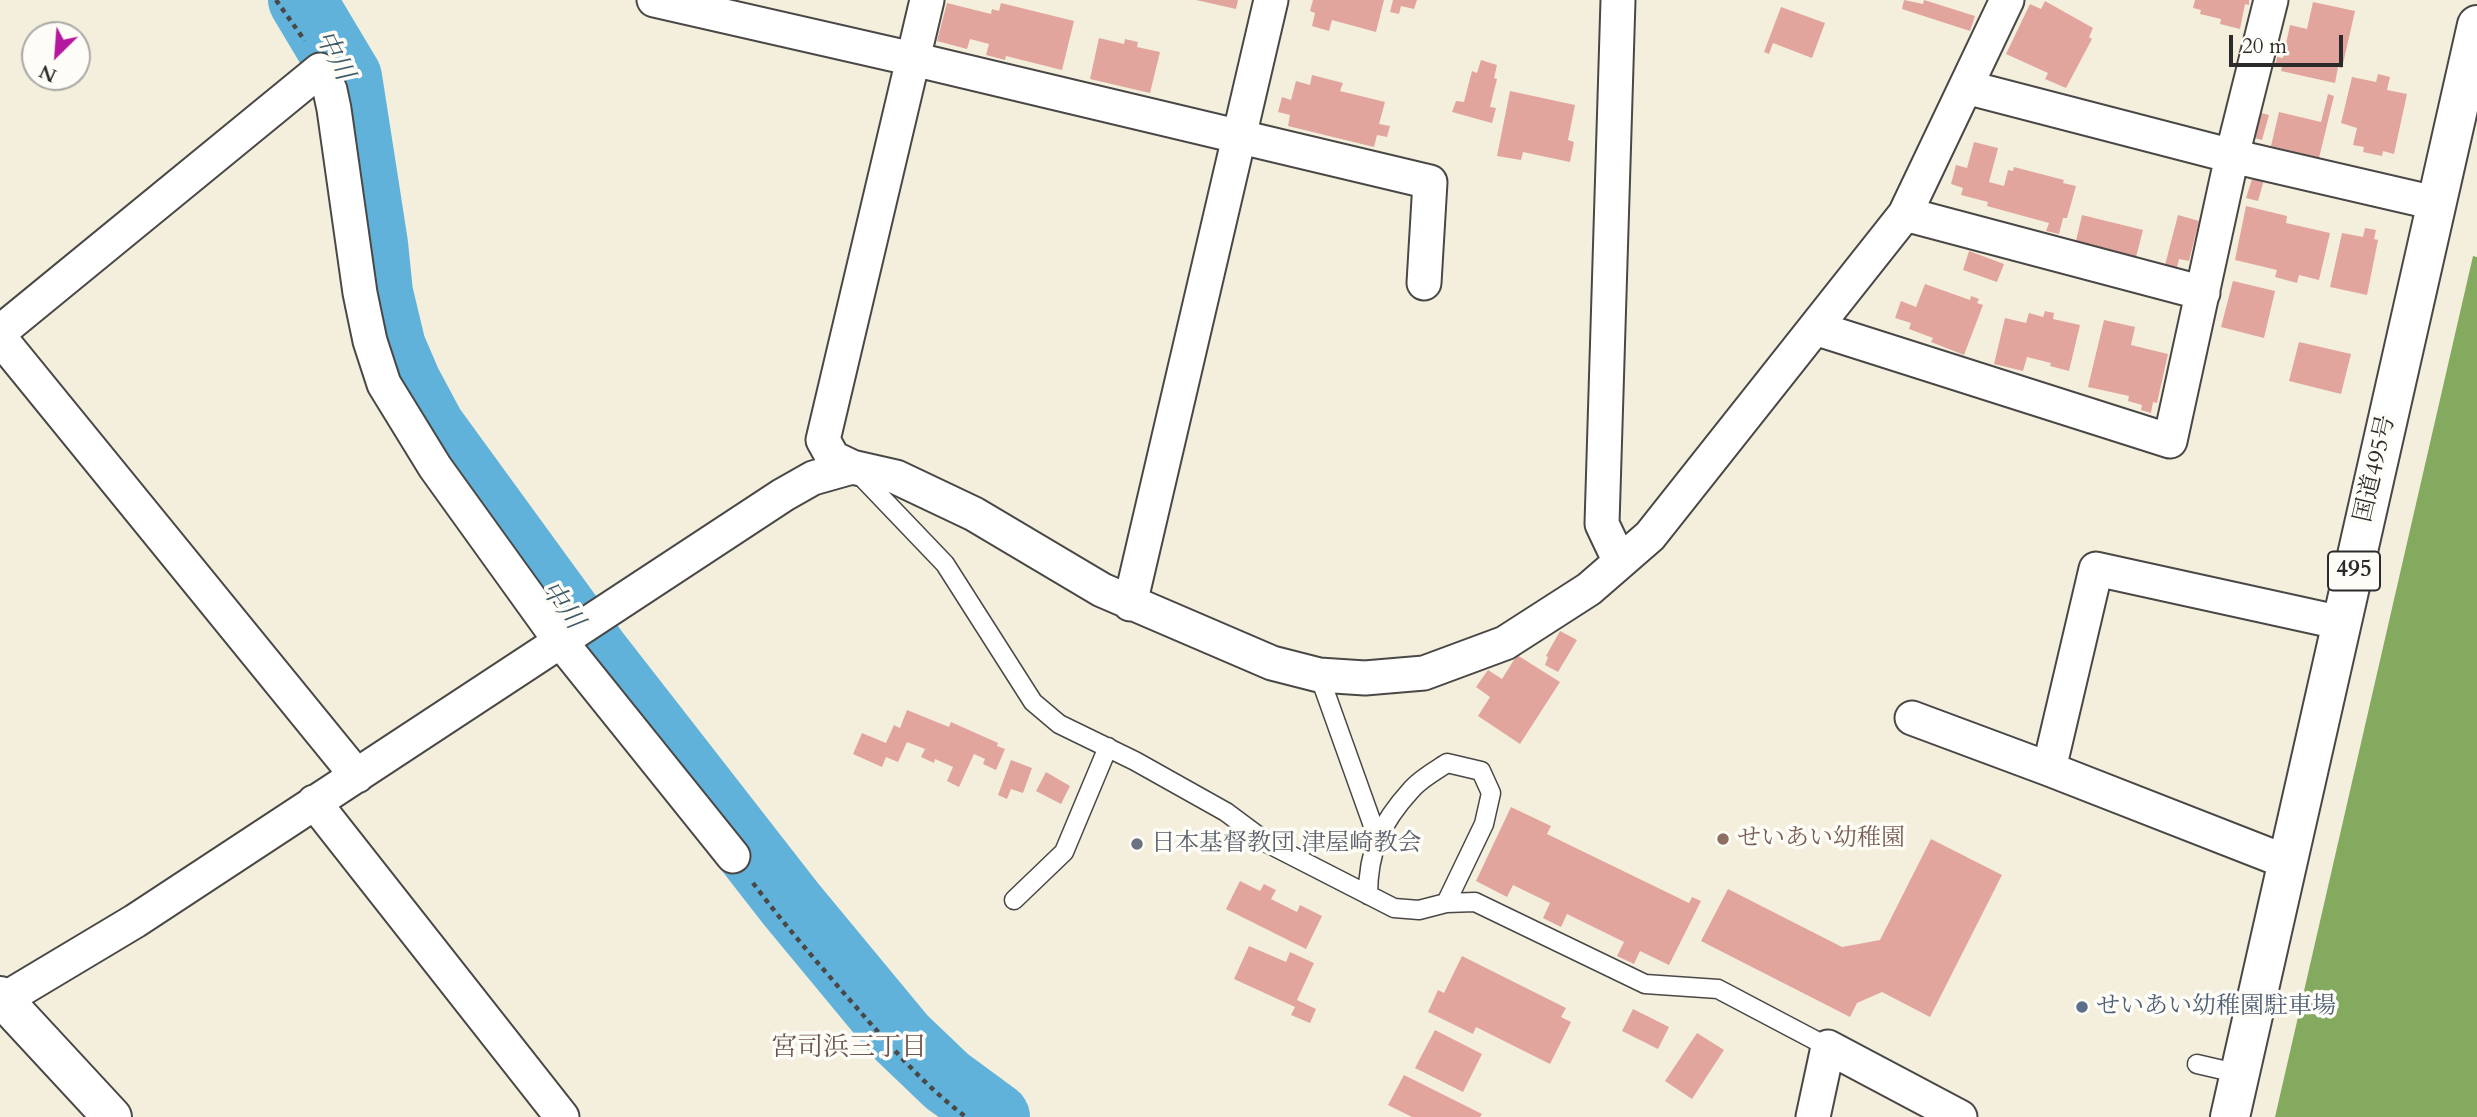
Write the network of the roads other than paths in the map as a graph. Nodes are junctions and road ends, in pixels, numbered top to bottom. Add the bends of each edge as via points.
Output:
1 (654, 0) edge
2 (927, 0) edge
3 (1271, 0) edge
4 (1618, 0) edge
5 (2007, 0) edge
6 (2271, 0) edge
7 (2477, 25) edge
8 (913, 59) junction
9 (1966, 88) junction
10 (1238, 137) junction
11 (2232, 156) junction
12 (2435, 203) junction
13 (1905, 214) junction
14 (1424, 283) dead end
15 (2203, 293) junction
16 (1815, 328) junction
17 (0, 332) edge
18 (0, 338) edge
19 (852, 467) junction
20 (1620, 562) junction
21 (1130, 604) junction
22 (2342, 623) junction
23 (574, 633) junction
24 (1319, 675) junction
25 (1912, 718) dead end
26 (1108, 747) junction
27 (2049, 769) junction
28 (357, 776) junction
29 (314, 802) junction
30 (1377, 837) junction
31 (733, 856) road end
32 (2287, 862) junction
33 (1368, 895) junction
34 (1014, 900) dead end
35 (1446, 903) junction
36 (1, 999) edge
37 (1828, 1047) junction
38 (2197, 1064) dead end
39 (2239, 1074) junction
40 (112, 1117) edge
41 (562, 1117) edge
42 (1813, 1117) edge
43 (1960, 1117) edge
44 (2230, 1117) edge

1 - 8 street
2 - 8 street
3 - 10 street
4 - 20 street via 1602,524
5 - 9 street
6 - 11 street
7 - 12 main road, 国道495号 / 495
8 - 10 street
8 - 19 street via 823,440 833,457
9 - 11 street
9 - 13 street
10 - 14 street via 1430,182
10 - 21 street
11 - 12 street
11 - 15 street
12 - 22 main road, 国道495号 / 495
13 - 15 street
13 - 16 street
15 - 16 street via 2169,440
16 - 20 street via 1650,536
17 - 23 street via 320,70 334,109 360,293 384,384 435,467
18 - 28 street
19 - 21 street via 896,477 974,514
19 - 23 street via 813,478 783,495 628,603
19 - 26 lane via 945,564 1033,702 1059,724
20 - 24 street via 1589,589 1505,643 1482,652 1424,673 1365,678
21 - 24 street via 1272,663
22 - 27 street via 2096,569
22 - 32 main road, 国道495号 / 495
23 - 28 street
23 - 31 street
24 - 30 lane
25 - 27 street
26 - 33 lane via 1226,812 1269,844
26 - 34 lane via 1064,852
27 - 32 street
28 - 29 street
29 - 36 street via 135,921
29 - 41 street
30 - 33 lane
30 - 35 lane via 1412,788 1447,763 1481,771 1491,793 1484,824
32 - 39 main road, 国道495号 / 495
33 - 35 lane via 1394,908 1419,910
35 - 37 lane via 1475,902 1645,984 1718,989
36 - 40 main road
37 - 42 street
37 - 43 street
38 - 39 lane
39 - 44 main road, 国道495号 / 495

